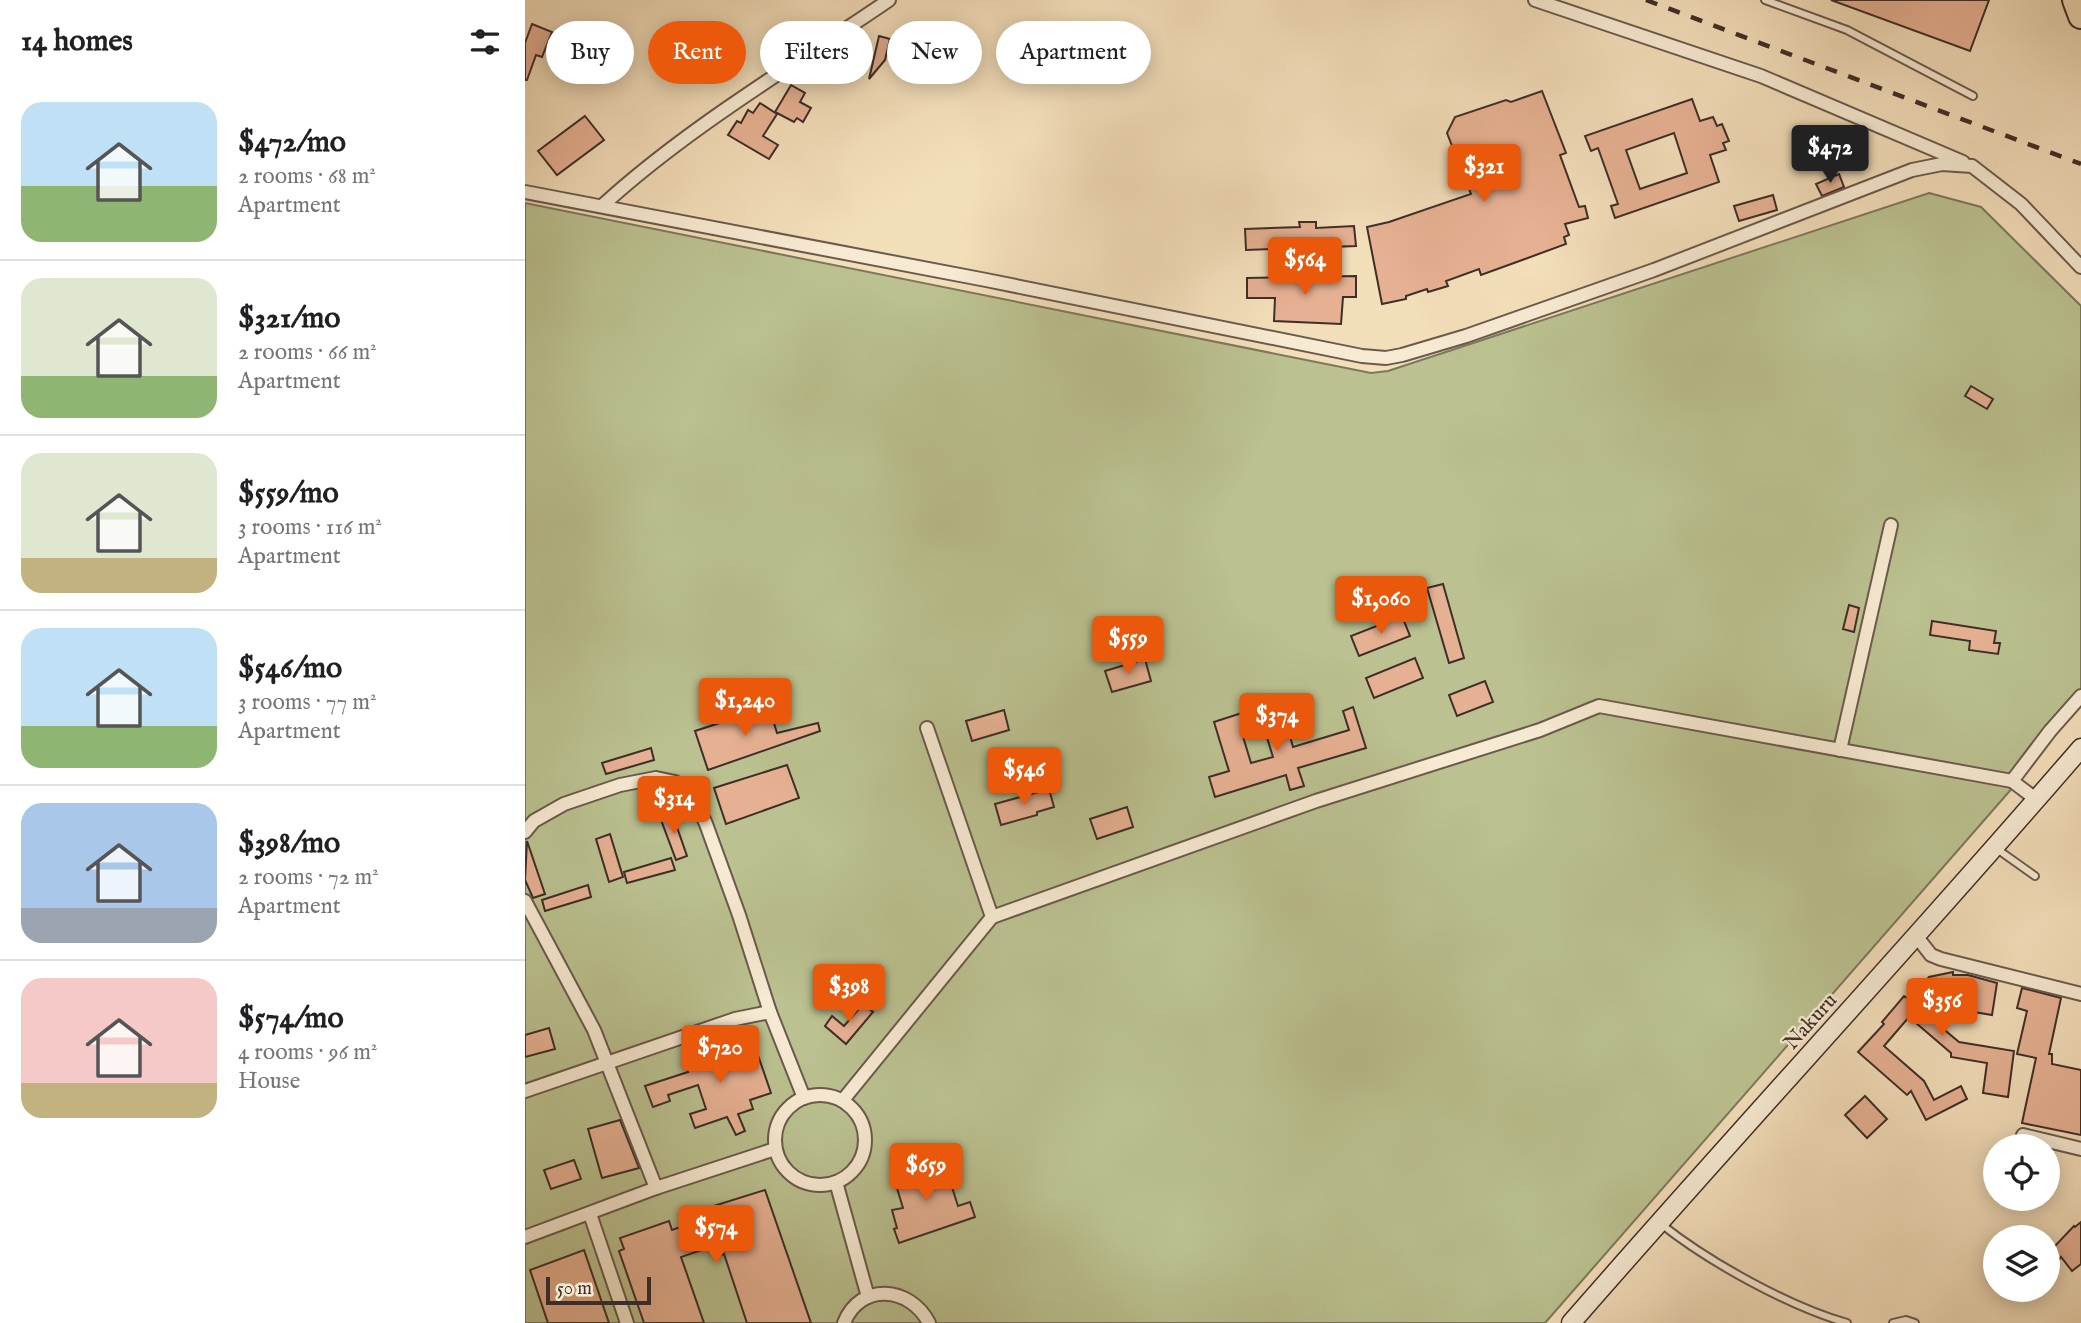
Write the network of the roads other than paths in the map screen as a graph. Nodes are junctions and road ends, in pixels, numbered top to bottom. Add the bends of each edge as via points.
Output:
1 (889, 0) edge
2 (1535, 0) edge
3 (1765, 0) edge
4 (2075, 0) edge
5 (2081, 16) edge
6 (1973, 96) dead end
7 (1972, 166) junction
8 (525, 192) edge
9 (602, 206) junction
10 (2081, 267) edge
11 (1891, 525) dead end
12 (2081, 696) edge
13 (927, 728) dead end
14 (2081, 748) edge
15 (1840, 750) junction
16 (2012, 781) junction
17 (2036, 800) junction
18 (525, 832) edge
19 (1995, 847) junction
20 (2035, 876) dead end
21 (525, 901) edge
22 (992, 917) junction
23 (1917, 937) junction
24 (2081, 994) edge
25 (770, 1012) junction
26 (608, 1063) junction
27 (525, 1091) edge
28 (803, 1098) junction
29 (843, 1100) junction
30 (2060, 1144) edge
31 (775, 1149) junction
32 (2081, 1149) edge
33 (836, 1182) junction
34 (656, 1188) junction
35 (590, 1214) junction
36 (1659, 1222) junction
37 (525, 1237) edge
38 (868, 1297) junction
39 (627, 1323) edge
40 (844, 1323) edge
41 (929, 1323) edge
42 (1571, 1323) edge
43 (1847, 1323) edge
44 (1893, 1323) edge
45 (1915, 1323) edge

1 - 9 street via 740,100
2 - 7 street via 1761,76
3 - 6 lane via 1847,30
4 - 5 highway
7 - 9 street via 1942,164 1912,170 1654,270 1466,336 1385,358
7 - 10 street via 2021,204
8 - 9 street
11 - 15 street
12 - 16 street
13 - 22 street
14 - 17 main road, Nakuru
15 - 16 street
15 - 22 street via 1599,706
16 - 17 street
17 - 19 main road, Nakuru
18 - 25 street via 534,821 564,804 656,778 675,782 693,795
19 - 20 lane
19 - 23 main road, Nakuru
21 - 26 street
22 - 29 street
23 - 24 street via 1931,956
23 - 36 main road, Nakuru
25 - 26 street via 735,1019
25 - 28 street
26 - 27 street
26 - 34 street
28 - 29 street via 829,1095
28 - 31 street via 779,1120
29 - 33 street via 858,1116 866,1136 865,1151 849,1175
30 - 32 street
31 - 33 street via 787,1172 798,1180 823,1185
31 - 34 street
33 - 38 street
34 - 35 street
35 - 37 street
35 - 39 street
36 - 42 main road, Nakuru
36 - 43 lane via 1752,1281 1820,1315
38 - 40 street
38 - 41 street via 896,1295 909,1300
44 - 45 lane

